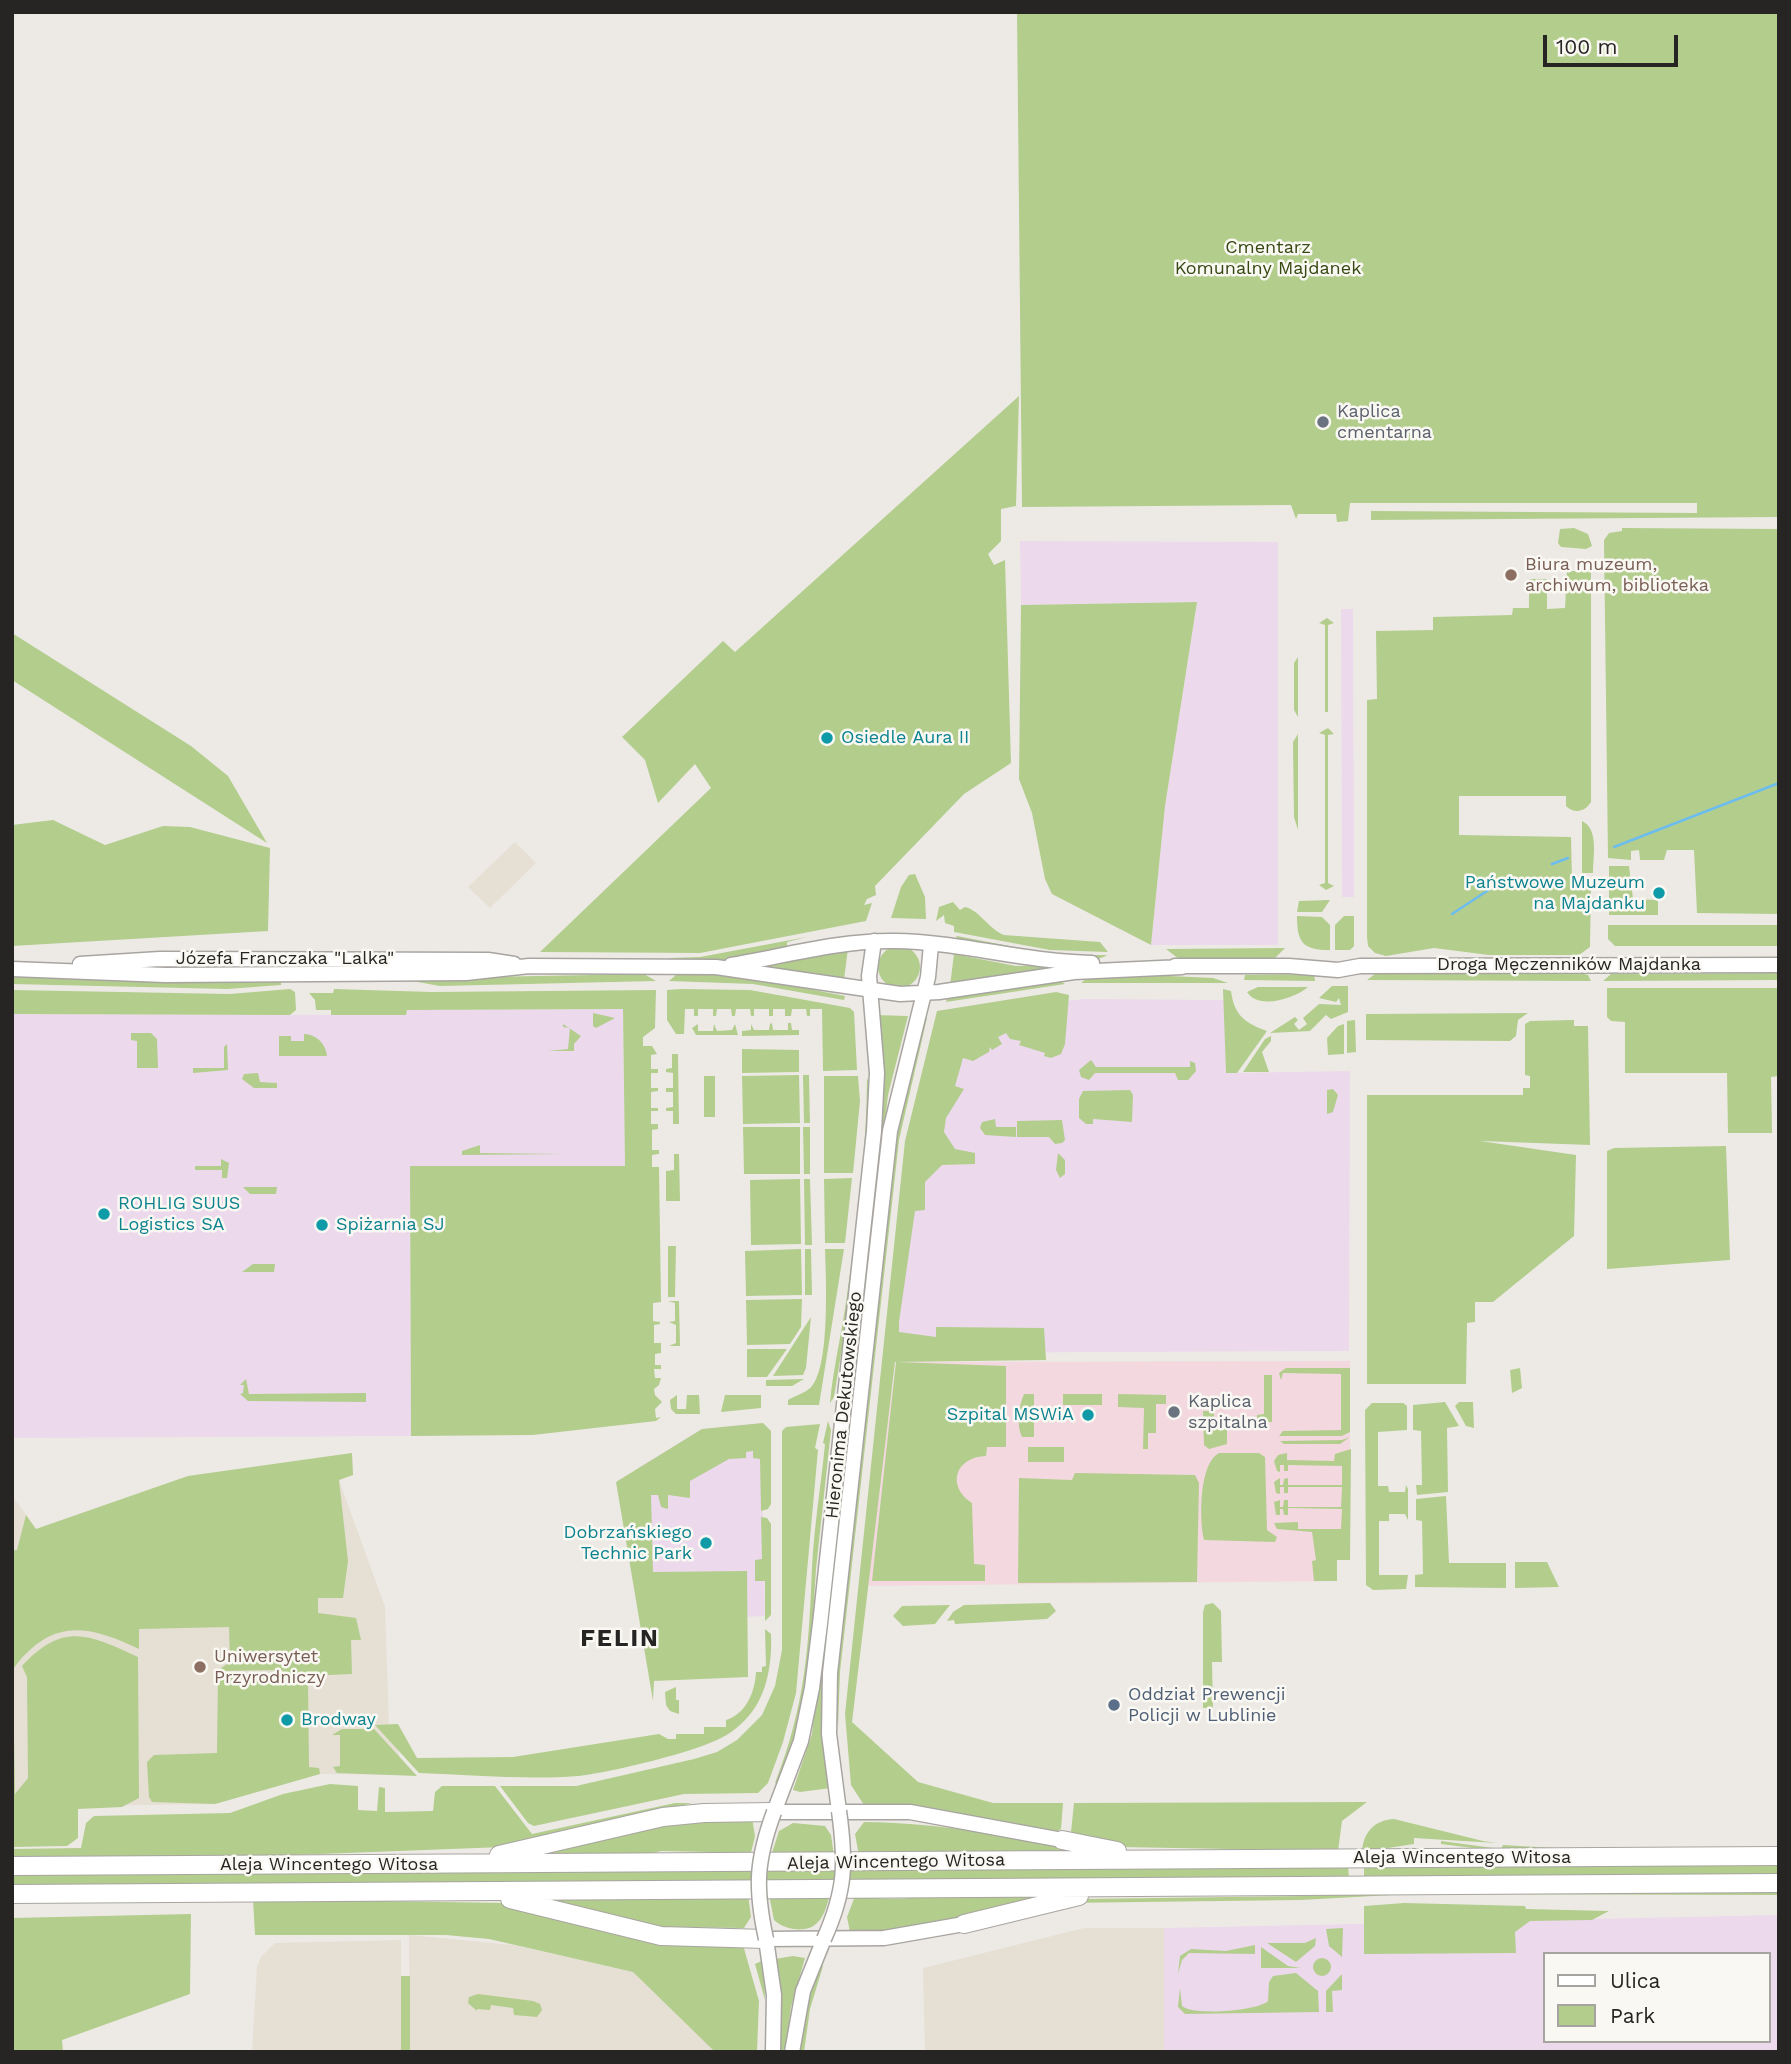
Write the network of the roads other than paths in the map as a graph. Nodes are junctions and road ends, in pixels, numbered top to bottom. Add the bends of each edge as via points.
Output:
1 (874, 942) junction
2 (932, 945) junction
3 (1779, 965) edge
4 (716, 967) junction
5 (1182, 967) junction
6 (12, 968) edge
7 (869, 992) junction
8 (924, 993) junction
9 (839, 1811) junction
10 (774, 1812) junction
11 (1062, 1840) joint
12 (1598, 1848) dead end
13 (1680, 1856) junction
14 (1779, 1856) edge
15 (1236, 1858) junction
16 (363, 1865) junction
17 (12, 1866) edge
18 (1779, 1883) edge
19 (1230, 1887) junction
20 (461, 1891) junction
21 (12, 1894) edge
22 (964, 1924) joint
23 (766, 1939) junction
24 (824, 1939) junction
25 (773, 2052) edge
26 (792, 2052) edge

1 - 2 street, Józefa Franczaka "Lalka"
1 - 4 street, Józefa Franczaka "Lalka"
1 - 7 street, Hieronima Dekutowskiego
2 - 5 street, Droga Męczenników Majdanka via 1051,961
2 - 8 street, Hieronima Dekutowskiego
3 - 5 street, Droga Męczenników Majdanka
4 - 6 street, Józefa Franczaka "Lalka" via 160,958
4 - 7 street, Józefa Franczaka "Lalka"
5 - 8 street, Droga Męczenników Majdanka via 1074,972
7 - 8 street, Józefa Franczaka "Lalka"
7 - 10 street, Hieronima Dekutowskiego via 877,1073 874,1120 819,1636 801,1741
8 - 9 street, Hieronima Dekutowskiego via 890,1131 830,1673 829,1734
9 - 10 street, Aleja Wincentego Witosa
9 - 11 street, Aleja Wincentego Witosa via 926,1814
9 - 24 street, Hieronima Dekutowskiego, bridge via 844,1877
10 - 16 main road via 678,1815 519,1852 401,1857
10 - 23 street, Hieronima Dekutowskiego, bridge via 758,1869
11 - 15 main road via 1108,1850
12 - 13 main road
13 - 14 main road, Aleja Wincentego Witosa
13 - 15 main road, Aleja Wincentego Witosa
15 - 16 main road, Aleja Wincentego Witosa
16 - 17 main road, Aleja Wincentego Witosa
18 - 19 main road, Aleja Wincentego Witosa
19 - 20 main road, Aleja Wincentego Witosa
19 - 22 main road via 1070,1897
20 - 21 main road, Aleja Wincentego Witosa
20 - 23 main road via 526,1901 661,1936
22 - 24 street via 904,1936
23 - 24 street
23 - 25 street, Hieronima Dekutowskiego via 774,1995
24 - 26 street, Hieronima Dekutowskiego via 803,1991

